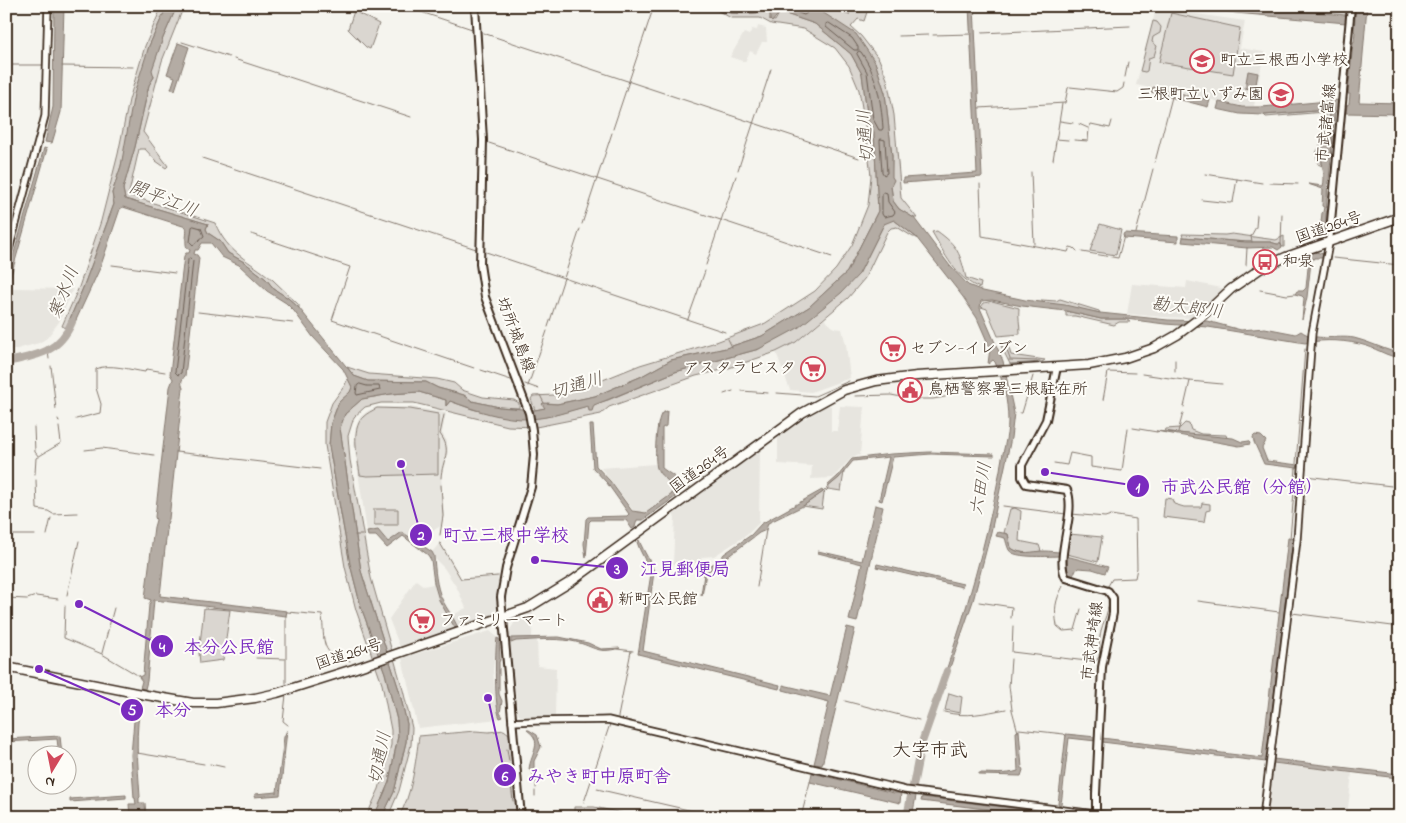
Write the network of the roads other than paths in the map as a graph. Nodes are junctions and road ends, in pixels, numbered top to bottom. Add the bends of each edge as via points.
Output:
1 (48, 6) edge
2 (475, 6) edge
3 (1351, 6) edge
4 (1400, 217) edge
5 (1329, 242) junction
6 (6, 261) edge
7 (1057, 367) junction
8 (502, 619) junction
9 (6, 667) edge
10 (512, 722) junction
11 (1096, 815) edge
12 (521, 817) edge
13 (1119, 817) edge
14 (1263, 817) edge

1 - 6 street via 45,116
2 - 8 main road, 坊所城島線 via 483,140 482,281 485,297 522,393 532,430 534,462 531,487 506,568 501,597
3 - 5 main road, 市武諸富線
4 - 5 highway, 国道264号
5 - 7 highway, 国道264号 via 1260,269 1231,289 1188,327 1154,348 1106,363
5 - 14 street via 1312,333 1297,540
7 - 8 highway, 国道264号 via 876,381 831,396 776,431 556,592
7 - 11 main road, 市武神埼線 via 1046,420 1022,465 1022,477 1026,484 1067,490 1069,510 1064,574 1066,578 1108,591 1114,598 1102,667
8 - 9 highway, 国道264号 via 277,693 246,700 209,703 172,700
8 - 10 main road, 坊所城島線
10 - 11 street via 622,722 920,793
10 - 12 main road, 坊所城島線
11 - 13 street

